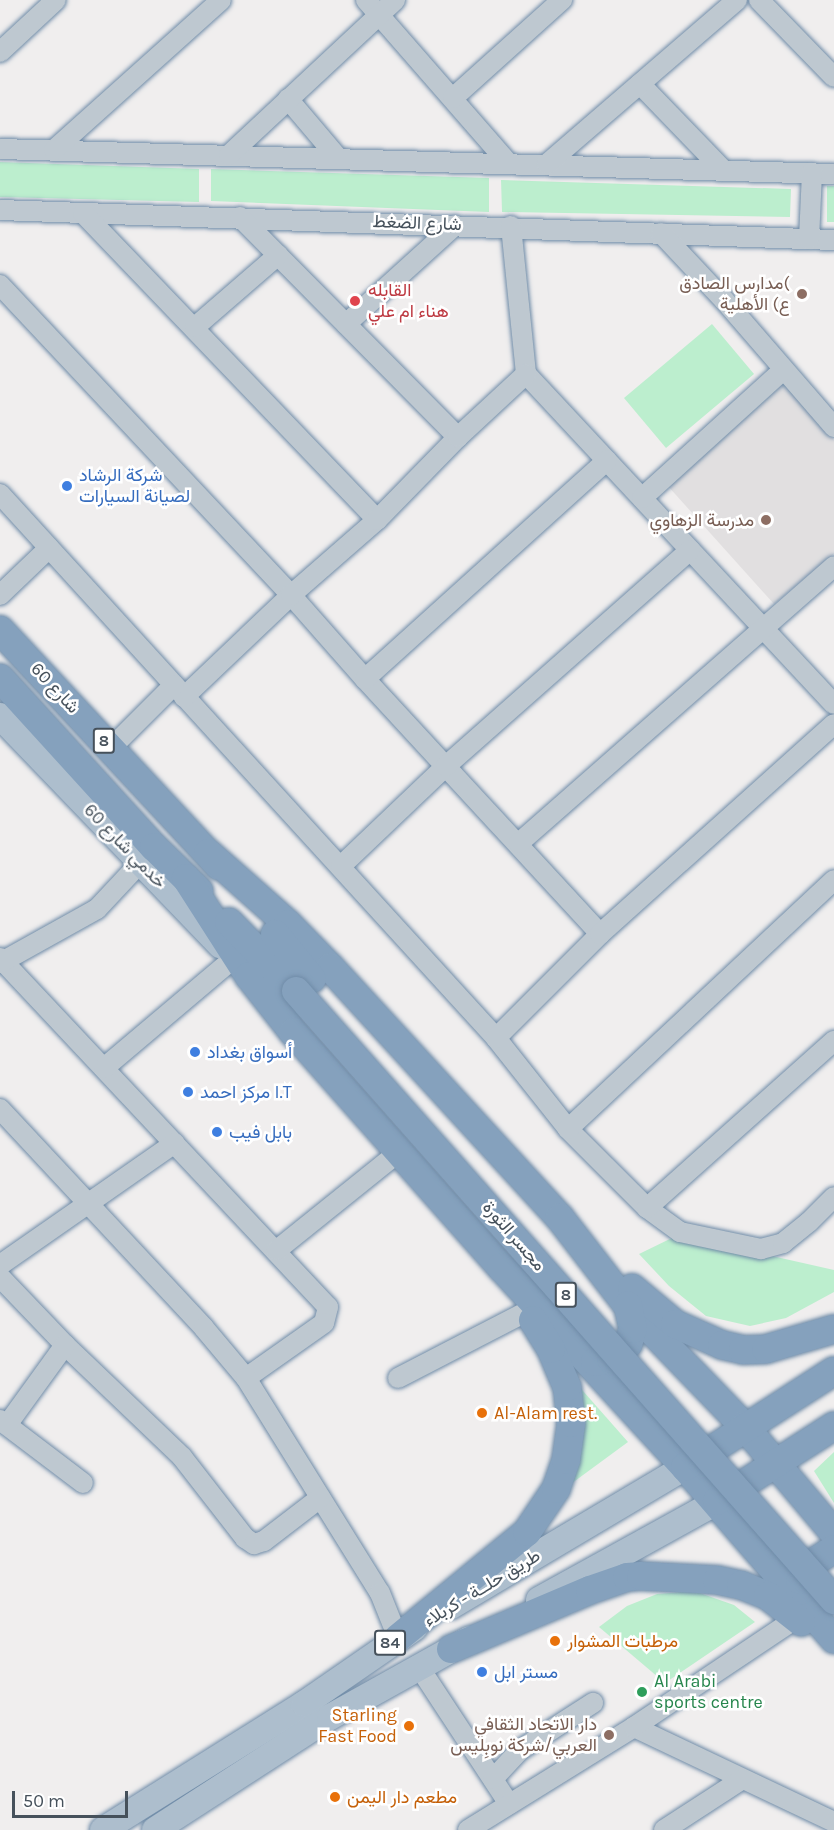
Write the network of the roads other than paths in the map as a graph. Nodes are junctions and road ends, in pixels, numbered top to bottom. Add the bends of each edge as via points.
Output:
1 (56, 0) edge
2 (221, 0) edge
3 (395, 0) edge
4 (562, 0) edge
5 (737, 0) edge
6 (759, 0) edge
7 (373, 7) edge
8 (0, 51) edge
9 (832, 71) edge
10 (640, 84) junction
11 (453, 98) junction
12 (288, 99) junction
13 (0, 148) edge
14 (54, 150) junction
15 (229, 155) junction
16 (338, 158) junction
17 (508, 163) junction
18 (547, 164) junction
19 (723, 170) junction
20 (812, 173) junction
21 (834, 174) edge
22 (0, 210) edge
23 (83, 213) junction
24 (240, 217) junction
25 (455, 225) junction
26 (511, 226) junction
27 (661, 233) junction
28 (809, 239) junction
29 (834, 240) edge
30 (278, 255) junction
31 (0, 285) edge
32 (346, 324) junction
33 (195, 327) junction
34 (783, 369) junction
35 (526, 374) junction
36 (834, 427) edge
37 (458, 437) junction
38 (607, 460) junction
39 (0, 494) edge
40 (642, 498) junction
41 (377, 520) junction
42 (49, 548) junction
43 (690, 550) junction
44 (834, 566) edge
45 (291, 595) junction
46 (0, 596) edge
47 (763, 628) junction
48 (0, 630) edge
49 (0, 678) edge
50 (365, 679) junction
51 (179, 691) junction
52 (834, 705) edge
53 (0, 716) edge
54 (834, 724) edge
55 (111, 748) junction
56 (446, 766) junction
57 (519, 843) junction
58 (208, 853) junction
59 (141, 862) junction
60 (341, 866) junction
61 (186, 878) junction
62 (834, 880) edge
63 (600, 934) junction
64 (1, 961) edge
65 (241, 968) junction
66 (304, 985) junction
67 (496, 1038) junction
68 (834, 1041) edge
69 (104, 1068) junction
70 (0, 1109) edge
71 (568, 1129) junction
72 (175, 1143) junction
73 (399, 1152) junction
74 (834, 1197) edge
75 (87, 1205) junction
76 (647, 1208) junction
77 (560, 1218) junction
78 (277, 1250) junction
79 (0, 1265) edge
80 (501, 1267) junction
81 (0, 1277) edge
82 (628, 1306) junction
83 (528, 1311) junction
84 (834, 1329) edge
85 (65, 1345) junction
86 (578, 1351) junction
87 (834, 1371) edge
88 (246, 1378) junction
89 (398, 1378) dead end
90 (3, 1423) edge
91 (744, 1426) junction
92 (834, 1426) edge
93 (775, 1464) junction
94 (685, 1467) junction
95 (83, 1483) dead end
96 (320, 1498) junction
97 (715, 1503) junction
98 (834, 1533) edge
99 (834, 1549) edge
100 (834, 1571) edge
101 (834, 1600) edge
102 (801, 1613) junction
103 (398, 1638) junction
104 (834, 1639) edge
105 (451, 1649) junction
106 (834, 1652) edge
107 (419, 1667) junction
108 (328, 1688) junction
109 (593, 1703) dead end
110 (340, 1711) junction
111 (311, 1714) junction
112 (634, 1727) junction
113 (493, 1779) junction
114 (741, 1780) junction
115 (509, 1804) junction
116 (834, 1822) edge
117 (103, 1830) edge
118 (155, 1830) edge
119 (468, 1830) edge
120 (664, 1830) edge

1 - 8 street
2 - 14 street
3 - 7 street
4 - 11 street
5 - 10 street
6 - 9 street
7 - 11 street
7 - 12 street
10 - 18 street
10 - 19 street
11 - 17 street
12 - 15 street
12 - 16 street
13 - 14 street
14 - 15 street
15 - 16 street
16 - 17 street
17 - 18 street
18 - 19 street
19 - 20 street
20 - 21 street
20 - 28 street
22 - 23 street, شارع الضغط
23 - 24 street, شارع الضغط
23 - 33 street
24 - 25 street, شارع الضغط
24 - 30 street
25 - 26 street, شارع الضغط
25 - 32 street
26 - 27 street, شارع الضغط
26 - 35 street
27 - 28 street, شارع الضغط
27 - 34 street
28 - 29 street, شارع الضغط
30 - 32 street
30 - 33 street
31 - 45 street
32 - 37 street
33 - 41 street
34 - 36 street
34 - 40 street
35 - 37 street
35 - 38 street
37 - 41 street
38 - 40 street
38 - 50 street
39 - 42 street
40 - 43 street
41 - 45 street
42 - 46 street
42 - 51 street
43 - 47 street
43 - 56 street
44 - 47 street
45 - 50 street
45 - 51 street
47 - 52 street
47 - 57 street
48 - 55 highway, شارع 60 / 8
49 - 61 highway, شارع 60 / 8
50 - 56 street
51 - 55 street
51 - 60 street
53 - 59 main road, خدمي شارع 60
54 - 63 street
55 - 58 highway, شارع 60 / 8
56 - 57 street
56 - 60 street
57 - 63 street
58 - 66 highway, مجسر الثورة / 8
58 - 77 highway via 330,967
59 - 64 street via 98,909
59 - 65 main road, خدمي شارع 60
60 - 67 street
61 - 65 highway
61 - 66 highway, مجسر الثورة / 8
62 - 71 street
63 - 67 street
64 - 69 street
65 - 69 street
65 - 73 highway
66 - 100 highway, مجسر الثورة / 8
66 - 101 highway, مجسر الثورة / 8, bridge
67 - 71 street
68 - 76 street
69 - 72 street
70 - 75 street
71 - 76 street
72 - 75 street
72 - 78 street
73 - 78 street
73 - 80 highway
74 - 76 street via 783,1243 761,1249 681,1232
75 - 79 street
75 - 88 street
77 - 82 highway
77 - 84 highway via 675,1324 722,1346 766,1349
78 - 88 street via 328,1307 328,1316 324,1323
80 - 83 highway
80 - 86 highway
81 - 85 street
82 - 86 highway via 633,1329 624,1350 611,1359 594,1362
82 - 91 highway
83 - 89 street
83 - 103 highway via 551,1349 567,1387 571,1423 566,1460 556,1489 526,1532
85 - 90 street
85 - 96 street via 182,1457 245,1538 254,1544 264,1541
86 - 94 highway
87 - 91 highway, طريق حلــة - كربلاء / 84
88 - 96 street
90 - 95 street
91 - 93 highway
91 - 94 highway, طريق حلــة - كربلاء / 84
92 - 93 highway, طريق حلــة - كربلاء / 84
93 - 97 highway, طريق حلــة - كربلاء / 84
93 - 98 highway
94 - 97 highway
94 - 103 main road, طريق حلــة - كربلاء / 84
96 - 103 street via 380,1593
97 - 102 highway
97 - 105 main road, طريق حلــة - كربلاء / 84
99 - 102 highway via 811,1564 800,1580
102 - 104 highway
102 - 105 highway via 741,1585 634,1576 590,1590
102 - 106 highway
102 - 112 street
103 - 108 main road, طريق حلــة - كربلاء / 84
105 - 107 main road, طريق حلــة - كربلاء / 84
107 - 110 main road, طريق حلــة - كربلاء / 84
107 - 113 street
108 - 110 main road via 330,1702
108 - 111 main road, طريق حلــة - كربلاء / 84
109 - 113 street via 520,1750
110 - 111 main road, طريق حلــة - كربلاء / 84
111 - 117 main road, طريق حلــة - كربلاء / 84
111 - 118 main road, طريق حلــة - كربلاء / 84
112 - 114 street
112 - 115 street
113 - 115 street
114 - 116 street
114 - 120 street
115 - 119 street

